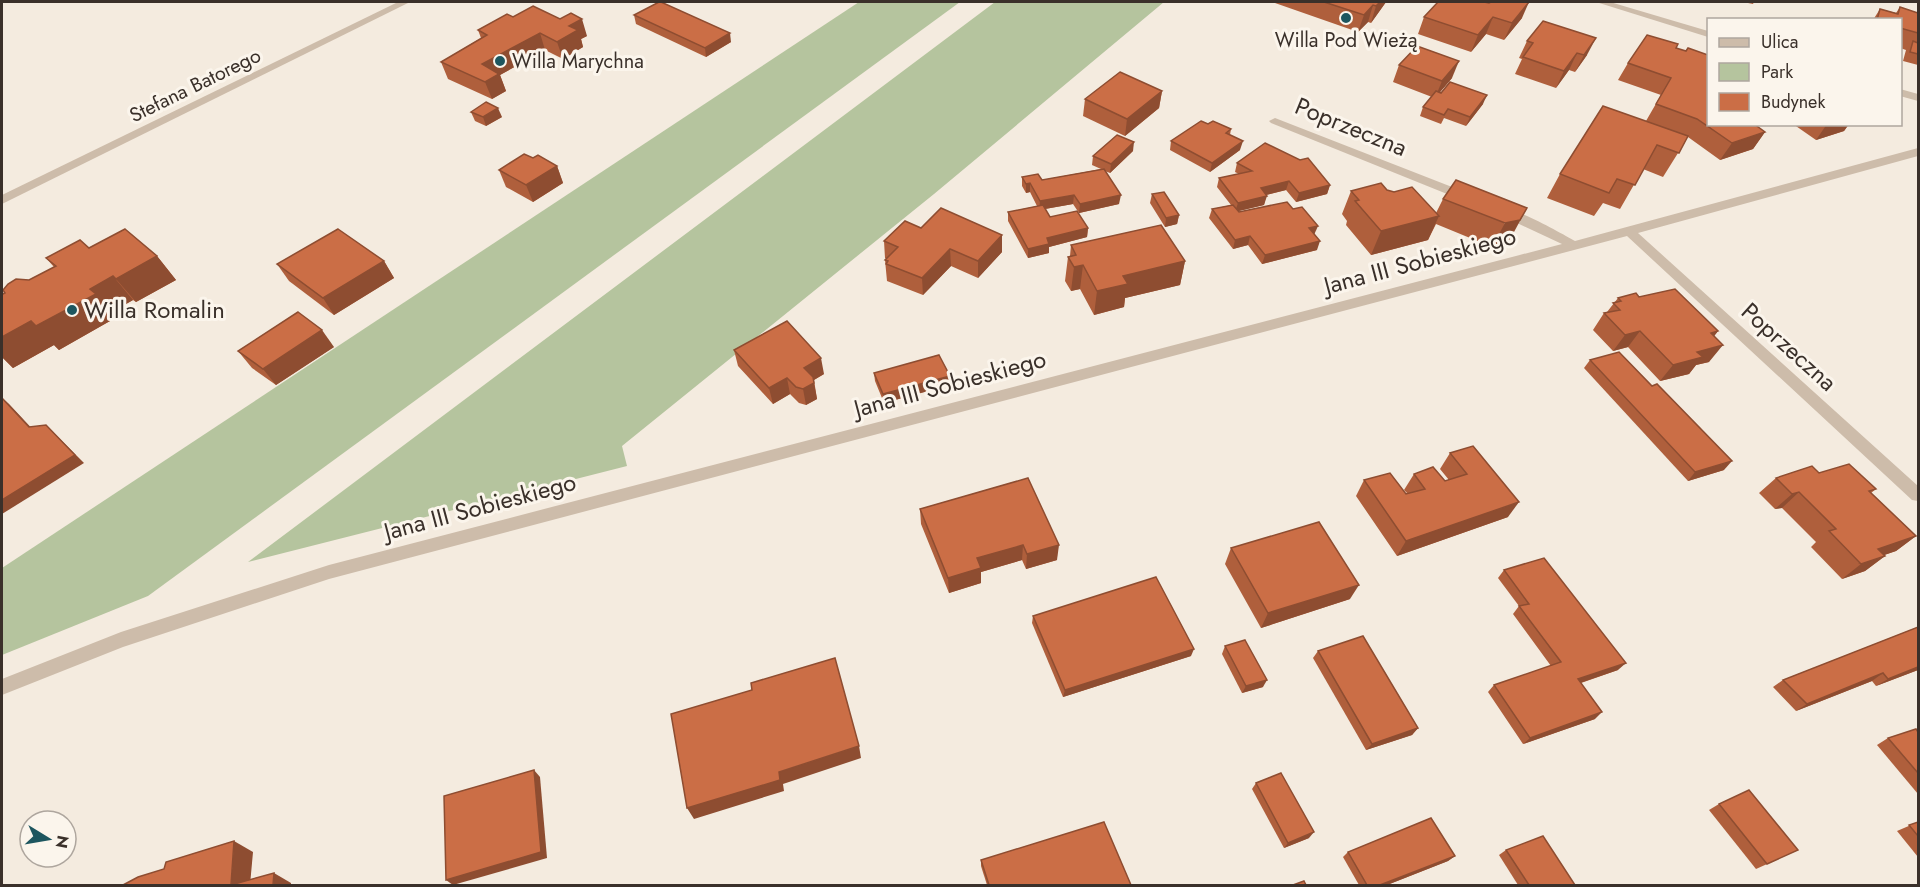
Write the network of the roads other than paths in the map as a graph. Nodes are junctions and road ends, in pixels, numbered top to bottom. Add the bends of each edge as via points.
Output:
1 (405, 2) edge
2 (1601, 2) edge
3 (1707, 34) edge
4 (1902, 93) edge
5 (1918, 98) edge
6 (1275, 121) dead end
7 (1918, 152) edge
8 (2, 200) edge
9 (1629, 231) junction
10 (1575, 246) junction
11 (1918, 495) edge
12 (2, 687) edge

1 - 8 street, Stefana Batorego
2 - 3 street
4 - 5 street
6 - 10 street, Poprzeczna via 1538,226
7 - 9 street, Jana III Sobieskiego
9 - 10 street, Jana III Sobieskiego
9 - 11 street, Poprzeczna
10 - 12 street, Jana III Sobieskiego via 329,572 121,640

